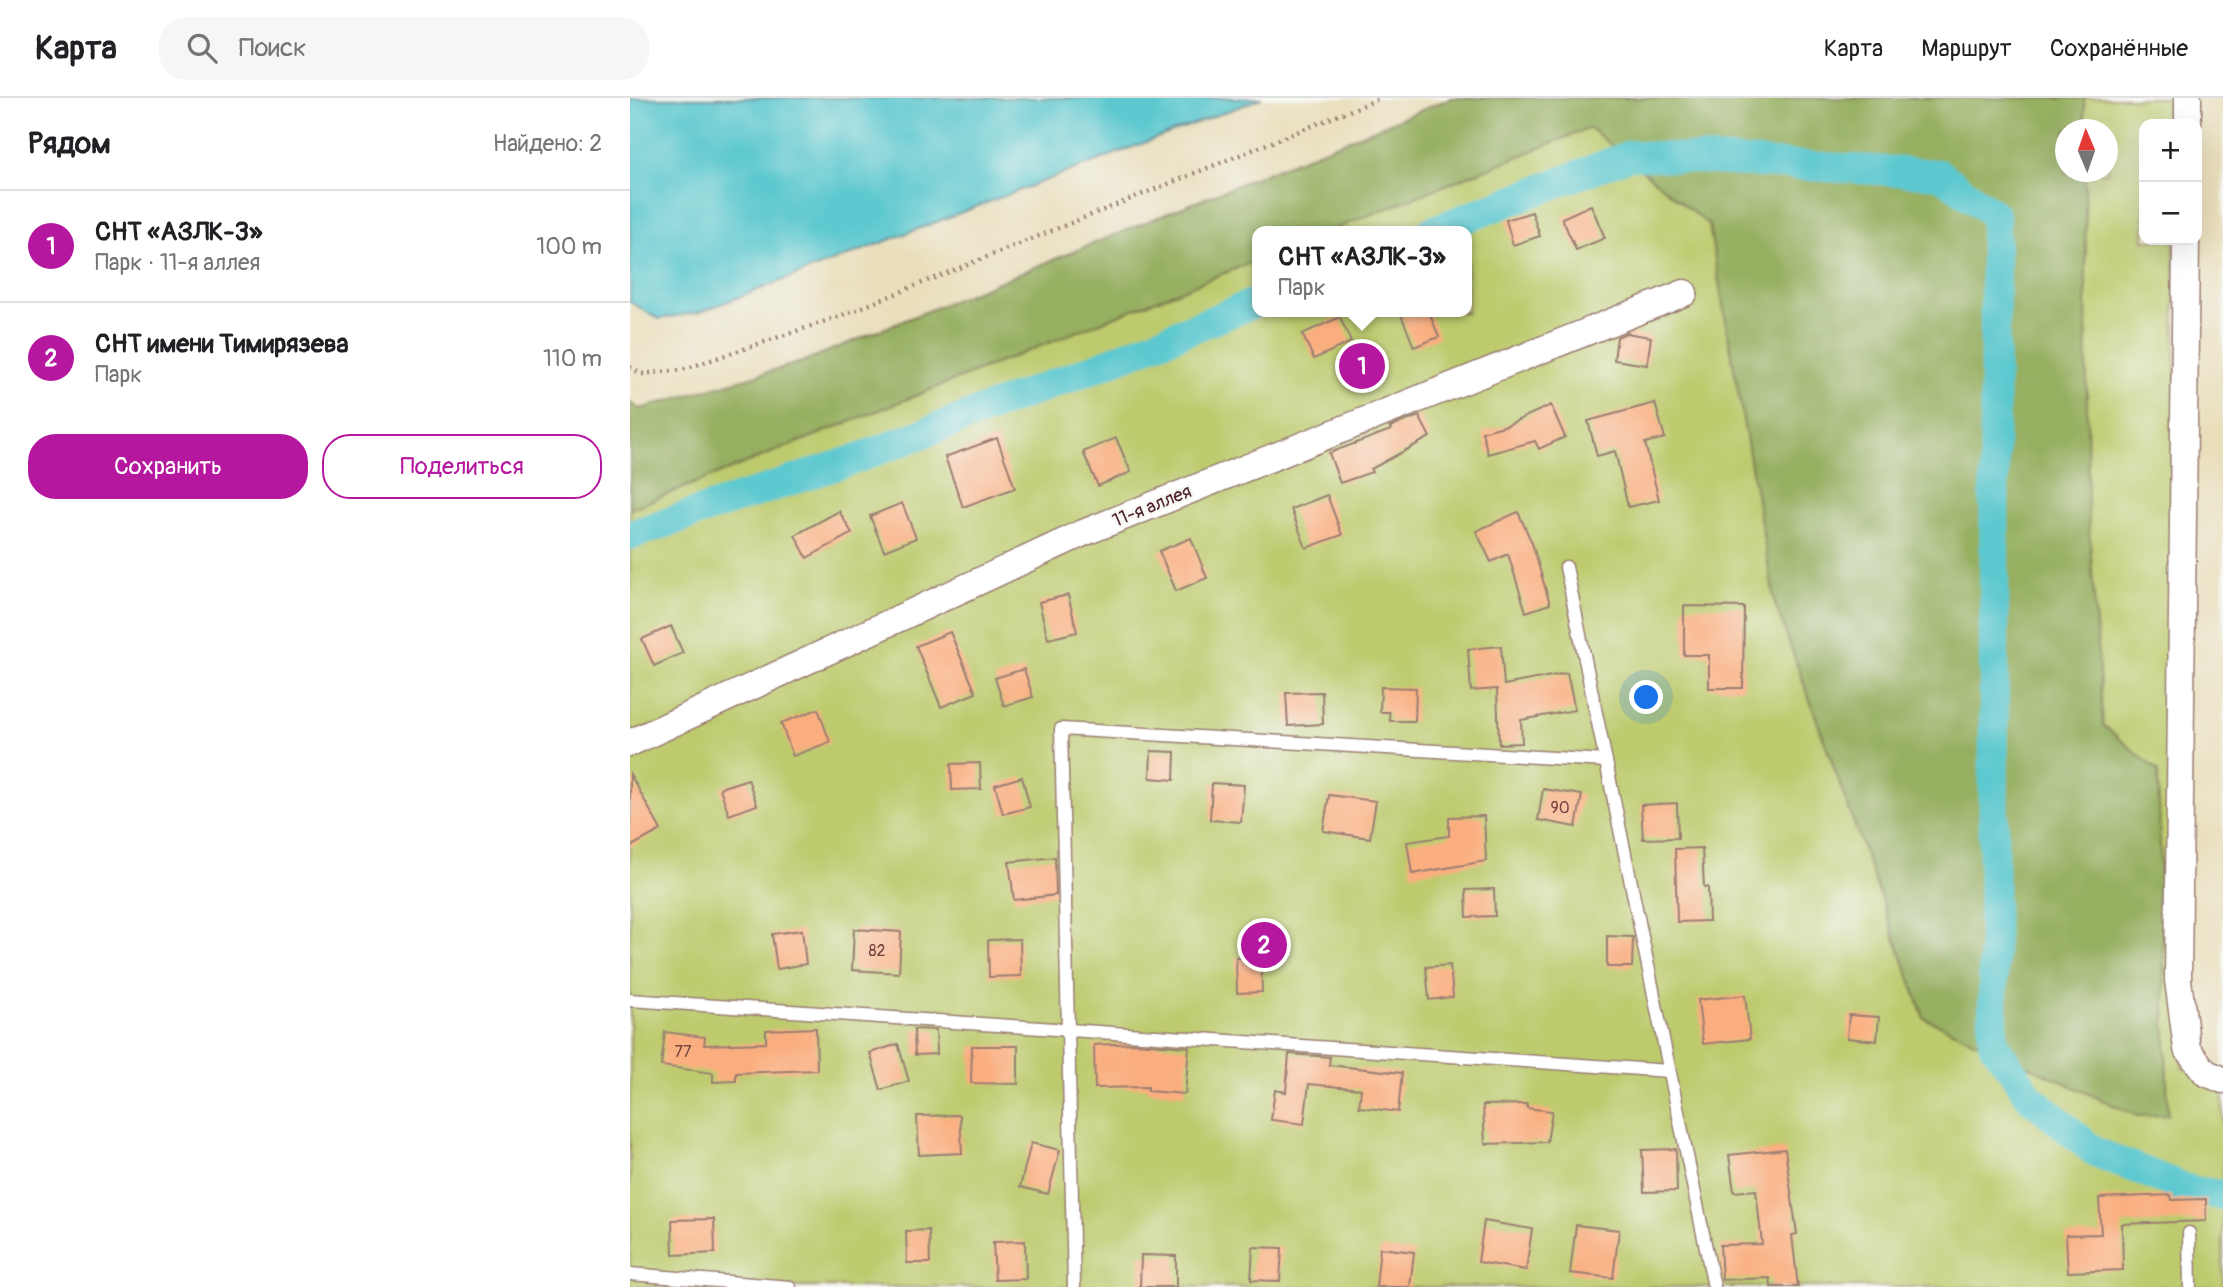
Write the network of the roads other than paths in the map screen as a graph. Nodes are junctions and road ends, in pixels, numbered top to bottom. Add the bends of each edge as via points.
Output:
1 (2188, 98) edge
2 (2188, 119) edge
3 (2186, 245) edge
4 (1684, 293) dead end
5 (1566, 567) dead end
6 (630, 743) edge
7 (1606, 761) junction
8 (630, 1000) edge
9 (1067, 1030) junction
10 (1669, 1071) junction
11 (2223, 1080) edge
12 (2189, 1233) dead end
13 (630, 1274) edge
14 (790, 1287) edge
15 (1074, 1287) edge
16 (1714, 1287) edge
17 (2190, 1287) edge

1 - 2 street
3 - 11 street via 2178,980 2187,1049 2206,1073
4 - 6 street, 11-я аллея via 1083,533
5 - 7 lane
7 - 9 lane via 1060,729
7 - 10 lane
8 - 9 lane
9 - 10 lane
9 - 15 lane
10 - 16 lane
12 - 17 lane
13 - 14 lane

